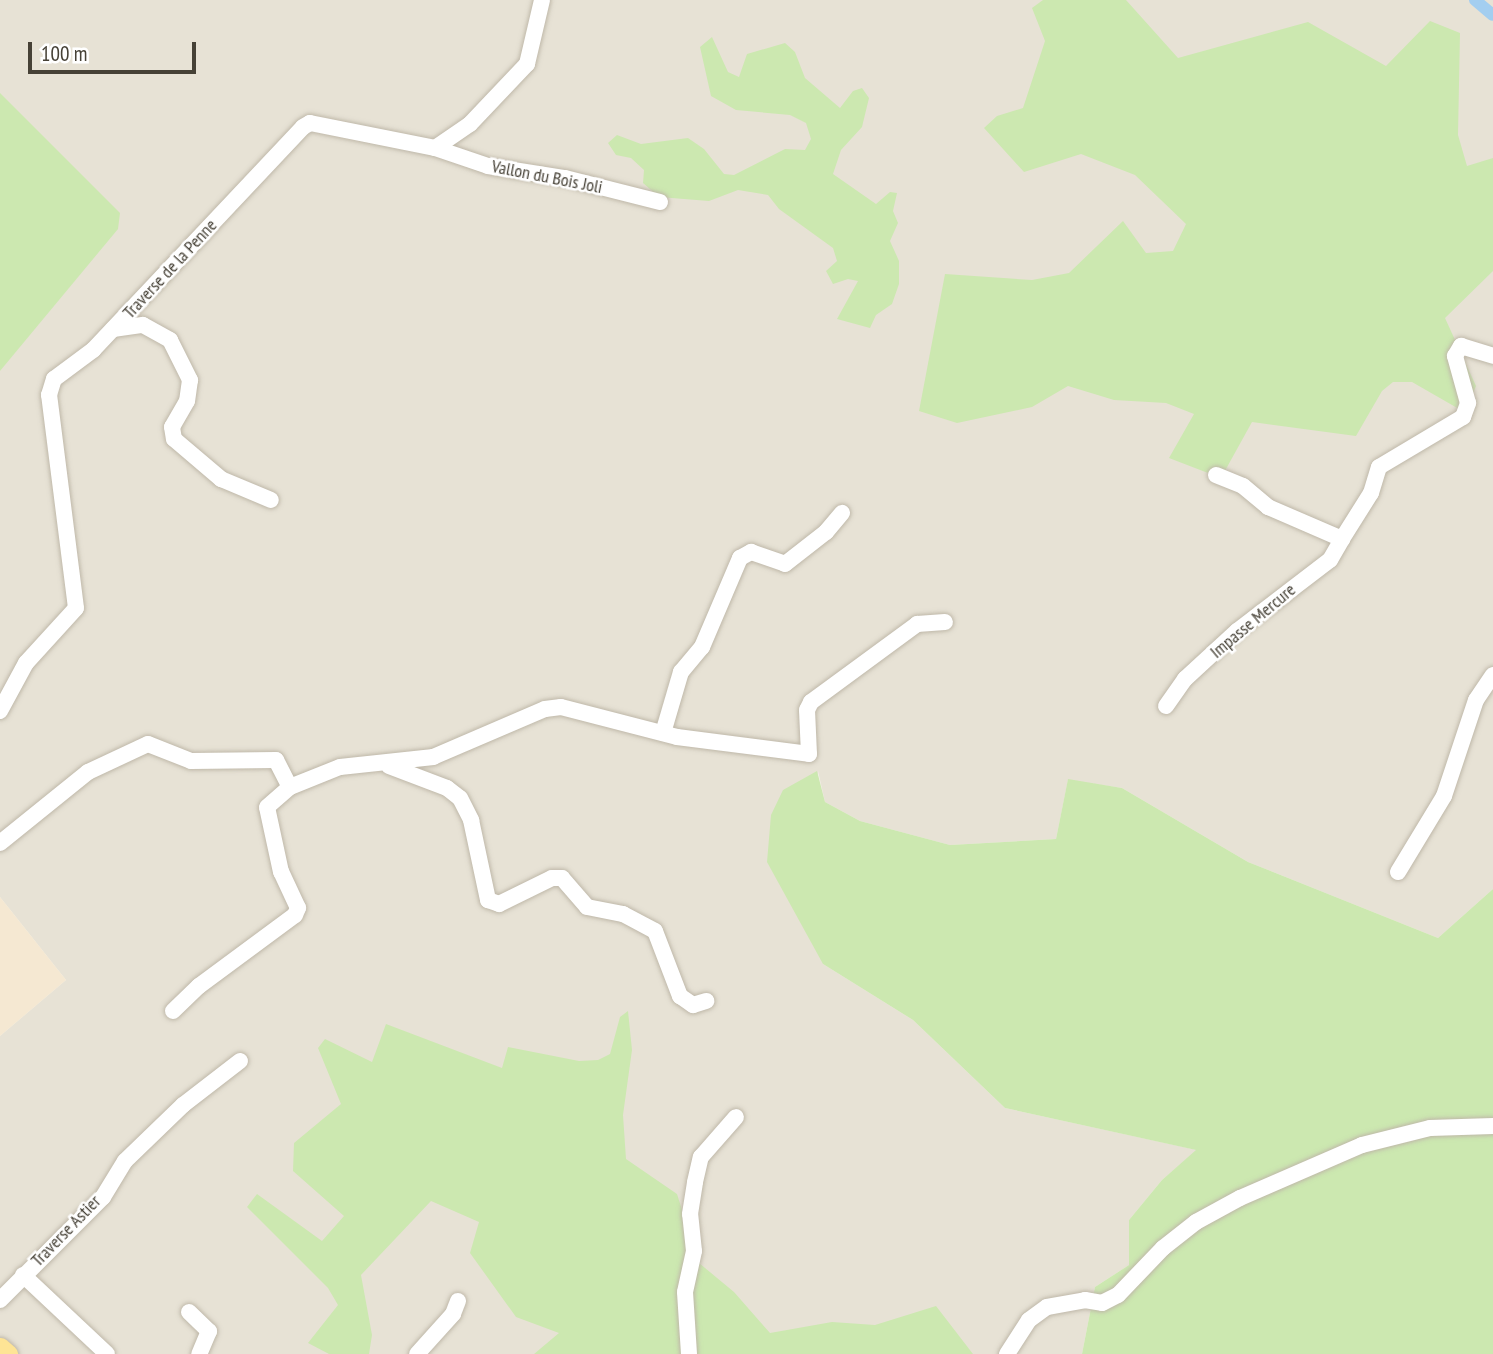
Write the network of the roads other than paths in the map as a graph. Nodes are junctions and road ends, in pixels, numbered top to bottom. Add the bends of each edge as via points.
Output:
1 (542, 0) edge
2 (435, 148) junction
3 (660, 202) dead end
4 (113, 329) junction
5 (1493, 356) edge
6 (1216, 475) dead end
7 (271, 500) dead end
8 (842, 513) dead end
9 (1342, 539) junction
10 (945, 622) dead end
11 (1493, 675) edge
12 (1166, 706) dead end
13 (0, 711) edge
14 (663, 733) junction
15 (383, 763) junction
16 (290, 787) junction
17 (0, 843) edge
18 (1398, 872) dead end
19 (706, 1001) dead end
20 (173, 1011) dead end
21 (240, 1061) dead end
22 (736, 1117) dead end
23 (1493, 1126) edge
24 (23, 1275) junction
25 (0, 1300) edge
26 (458, 1301) dead end
27 (189, 1312) dead end
28 (0, 1347) edge
29 (8, 1354) edge
30 (107, 1354) edge
31 (199, 1354) edge
32 (417, 1354) edge
33 (689, 1354) edge
34 (1007, 1354) edge

1 - 2 street via 527,64 470,124
2 - 3 street, Vallon du Bois Joli via 488,166 565,178
2 - 4 street, Traverse de la Penne via 310,123
4 - 7 street via 143,325 170,340 182,357 191,389 172,427 174,439 221,479
4 - 13 street, Traverse de la Penne via 51,385 76,608 73,617 26,663
5 - 9 street, Impasse Mercure via 1461,346 1455,356 1468,402 1463,417 1379,467 1371,493
6 - 9 street via 1243,486 1268,507
8 - 14 street via 785,564 751,552 740,558 702,647 681,672
9 - 12 street, Impasse Mercure via 1330,560 1237,631 1185,679
10 - 14 street via 917,624 811,702 807,710 809,754
11 - 18 street via 1476,700 1444,796
14 - 15 street via 561,706 544,709 433,757
15 - 16 street via 340,767
15 - 19 street via 447,788 460,798 471,820 488,900 499,904 552,878 562,878 587,907 623,914 654,932 680,996 693,1005
16 - 17 street via 276,760 191,761 148,744 88,772
16 - 20 street via 267,807 281,872 298,908 295,915 193,990
21 - 24 street, Traverse Astier via 125,1161 103,1197
22 - 33 street via 701,1157 695,1182 690,1214 694,1251 685,1292
23 - 34 street via 1430,1128 1363,1145 1240,1198 1196,1222 1163,1248 1118,1295 1102,1303 1085,1300 1047,1307 1029,1320
24 - 25 street, Traverse Astier
24 - 30 street
26 - 32 street via 453,1314
27 - 31 street via 209,1331
28 - 29 main road

